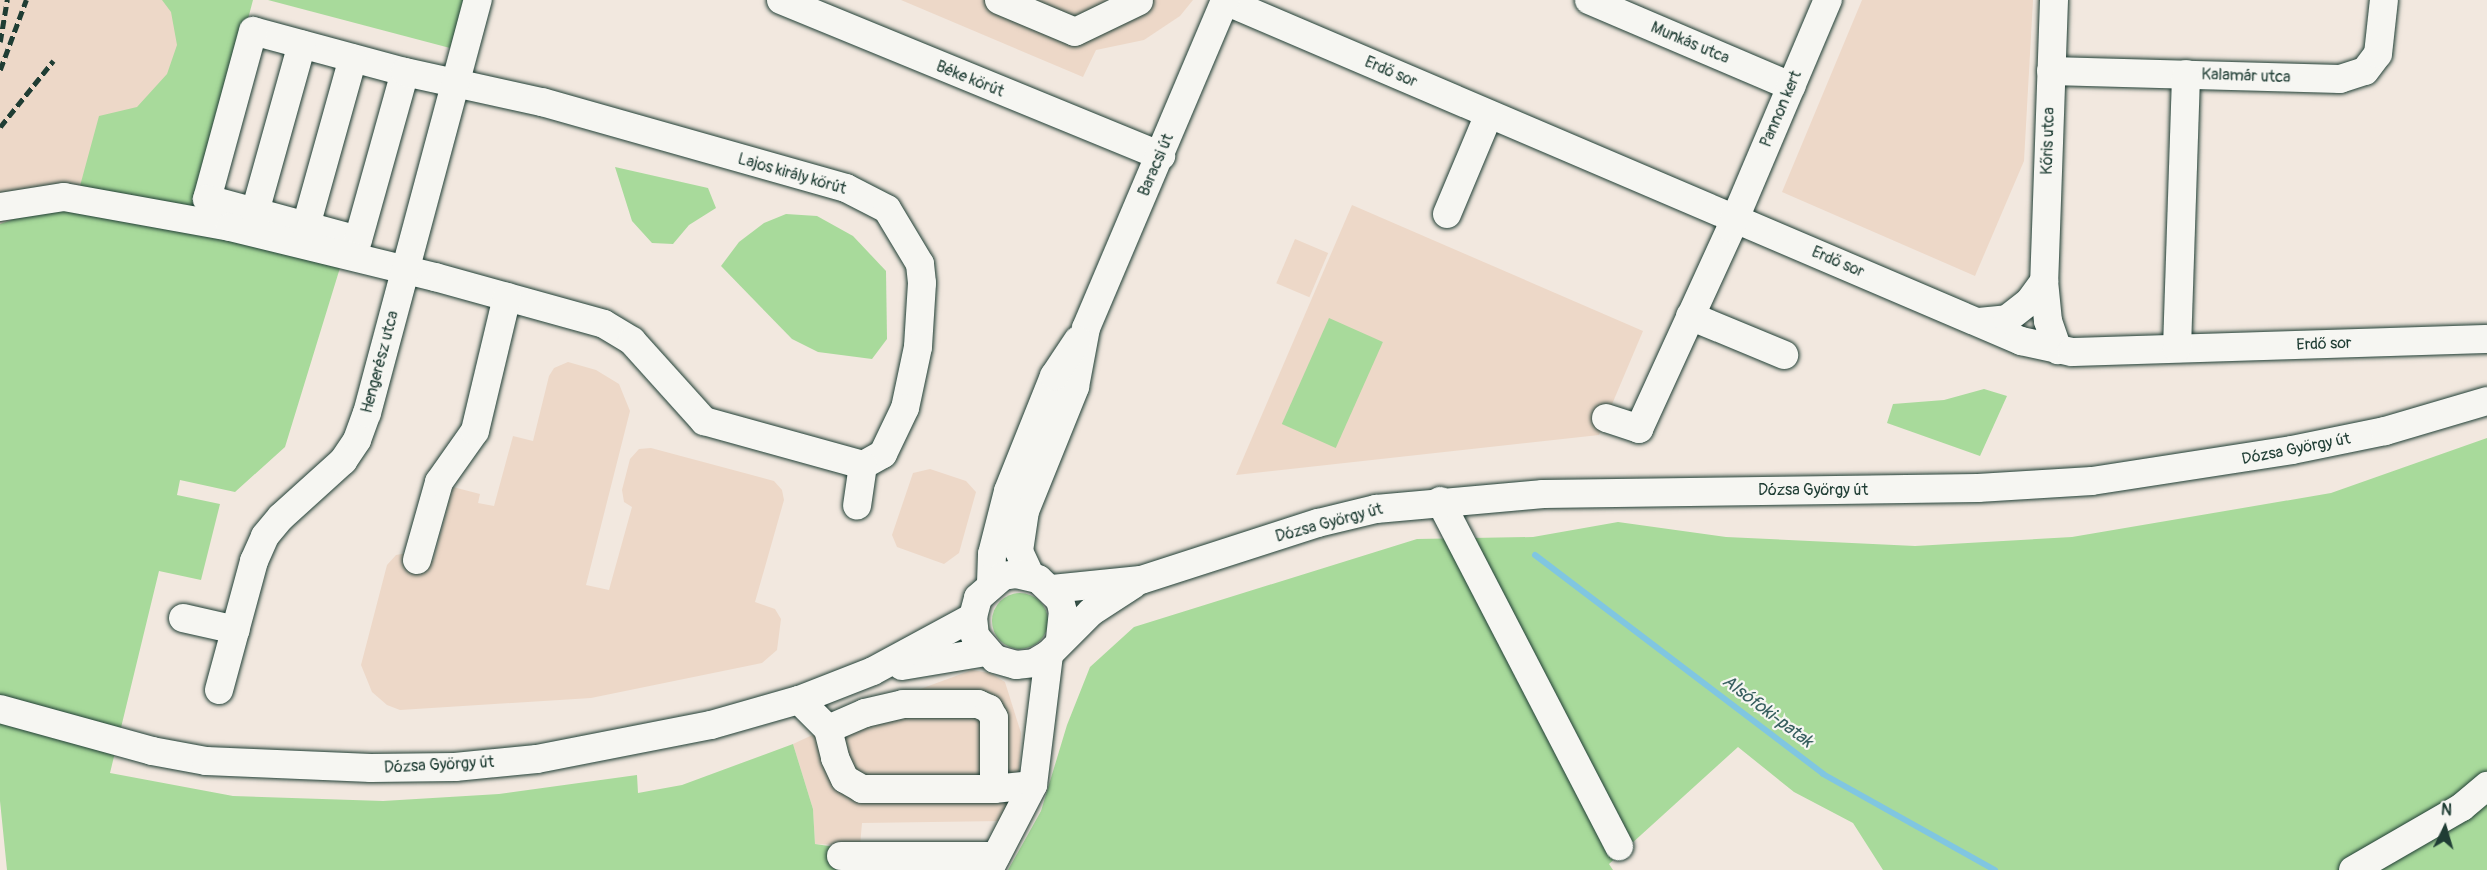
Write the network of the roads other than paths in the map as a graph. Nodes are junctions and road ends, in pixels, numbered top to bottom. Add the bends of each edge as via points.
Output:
1 (478, 0) edge
2 (781, 0) edge
3 (999, 0) edge
4 (1139, 0) edge
5 (1589, 0) edge
6 (1828, 0) edge
7 (2054, 0) edge
8 (2384, 0) edge
9 (1225, 1) edge
10 (302, 44) junction
11 (353, 58) junction
12 (2050, 71) junction
13 (405, 72) junction
14 (2186, 74) junction
15 (454, 85) junction
16 (1791, 86) junction
17 (1490, 114) junction
18 (1161, 156) junction
19 (0, 207) edge
20 (255, 212) junction
21 (1447, 214) dead end
22 (1735, 218) junction
23 (306, 226) junction
24 (405, 270) junction
25 (2044, 281) junction
26 (507, 297) junction
27 (1690, 316) junction
28 (1979, 322) junction
29 (1086, 328) junction
30 (2487, 339) edge
31 (2177, 348) junction
32 (2058, 350) junction
33 (1784, 355) dead end
34 (2487, 402) edge
35 (1606, 418) dead end
36 (863, 465) junction
37 (1440, 501) junction
38 (858, 506) dead end
39 (417, 560) dead end
40 (1140, 580) junction
41 (1041, 582) junction
42 (991, 583) junction
43 (973, 617) junction
44 (183, 618) dead end
45 (236, 630) junction
46 (1054, 646) junction
47 (986, 652) junction
48 (1016, 665) junction
49 (873, 671) junction
50 (219, 690) dead end
51 (799, 700) junction
52 (0, 709) edge
53 (1041, 720) junction
54 (828, 729) junction
55 (1034, 785) junction
56 (2487, 786) edge
57 (994, 789) junction
58 (1619, 846) dead end
59 (840, 856) dead end
60 (992, 863) edge
61 (2353, 870) edge

1 - 15 street, Hengerész utca
2 - 18 street, Béke körút
3 - 4 street via 1075,33
5 - 16 street, Munkás utca
6 - 16 street, Pannon kert
7 - 12 street, Kőris utca
8 - 14 street, Kalamár utca via 2378,54 2365,71 2340,79
9 - 17 street, Erdő sor
9 - 18 street, Baracsi út
10 - 11 street, Lajos király körút
10 - 20 street
10 - 20 street, Lajos király körút via 253,32 207,199
11 - 13 street, Lajos király körút
11 - 23 street
12 - 14 street, Kalamár utca
12 - 25 street, Kőris utca
13 - 15 street, Lajos király körút
13 - 23 street via 358,240
14 - 31 street
15 - 24 street, Hengerész utca
15 - 36 street, Lajos király körút via 542,102 846,188 887,209 920,264 922,315 905,408 882,454
16 - 22 street, Pannon kert
17 - 21 street
17 - 22 street, Erdő sor
18 - 29 street, Baracsi út
19 - 24 street via 72,198 230,227
20 - 23 street
22 - 27 street, Pannon kert
22 - 28 street, Erdő sor
24 - 26 street
24 - 45 street, Hengerész utca via 357,440 343,461 265,536 254,561
25 - 28 street via 2029,302 2007,319
25 - 32 street, Kőris utca via 2048,321
26 - 36 street via 620,331 704,421
26 - 39 street via 475,431 439,482
27 - 33 street
27 - 35 street, Pannon kert via 1639,429
28 - 32 street, Erdő sor via 2021,341
29 - 41 street, Baracsi út via 1075,387 1025,511 1019,550
29 - 42 street, Baracsi út via 1054,376 1008,491 992,555
30 - 31 street, Erdő sor
31 - 32 street, Erdő sor
34 - 37 street, Dózsa György út via 2385,431 2304,448 2092,481 1978,488 1647,490
36 - 38 street
37 - 40 street, Dózsa György út via 1376,509 1318,523
37 - 58 street
40 - 41 street, Dózsa György út
40 - 46 street, Dózsa György út via 1091,612
41 - 42 street via 1003,576
41 - 46 street via 1063,612
42 - 43 street via 978,598
43 - 47 street via 975,636
43 - 49 street, Dózsa György út
44 - 45 street
45 - 50 street, Hengerész utca
46 - 48 street via 1034,663
46 - 53 street
47 - 48 street
47 - 49 street, Dózsa György út
48 - 53 street
49 - 51 street, Dózsa György út
51 - 52 street, Dózsa György út via 700,727 537,759 455,767 370,768 206,760 100,738
51 - 54 street
53 - 55 street
54 - 57 street via 845,778 862,789
54 - 57 street via 865,713 919,702 978,704 989,709 994,718
55 - 57 street
55 - 60 street
56 - 61 street via 2462,807
59 - 60 street

